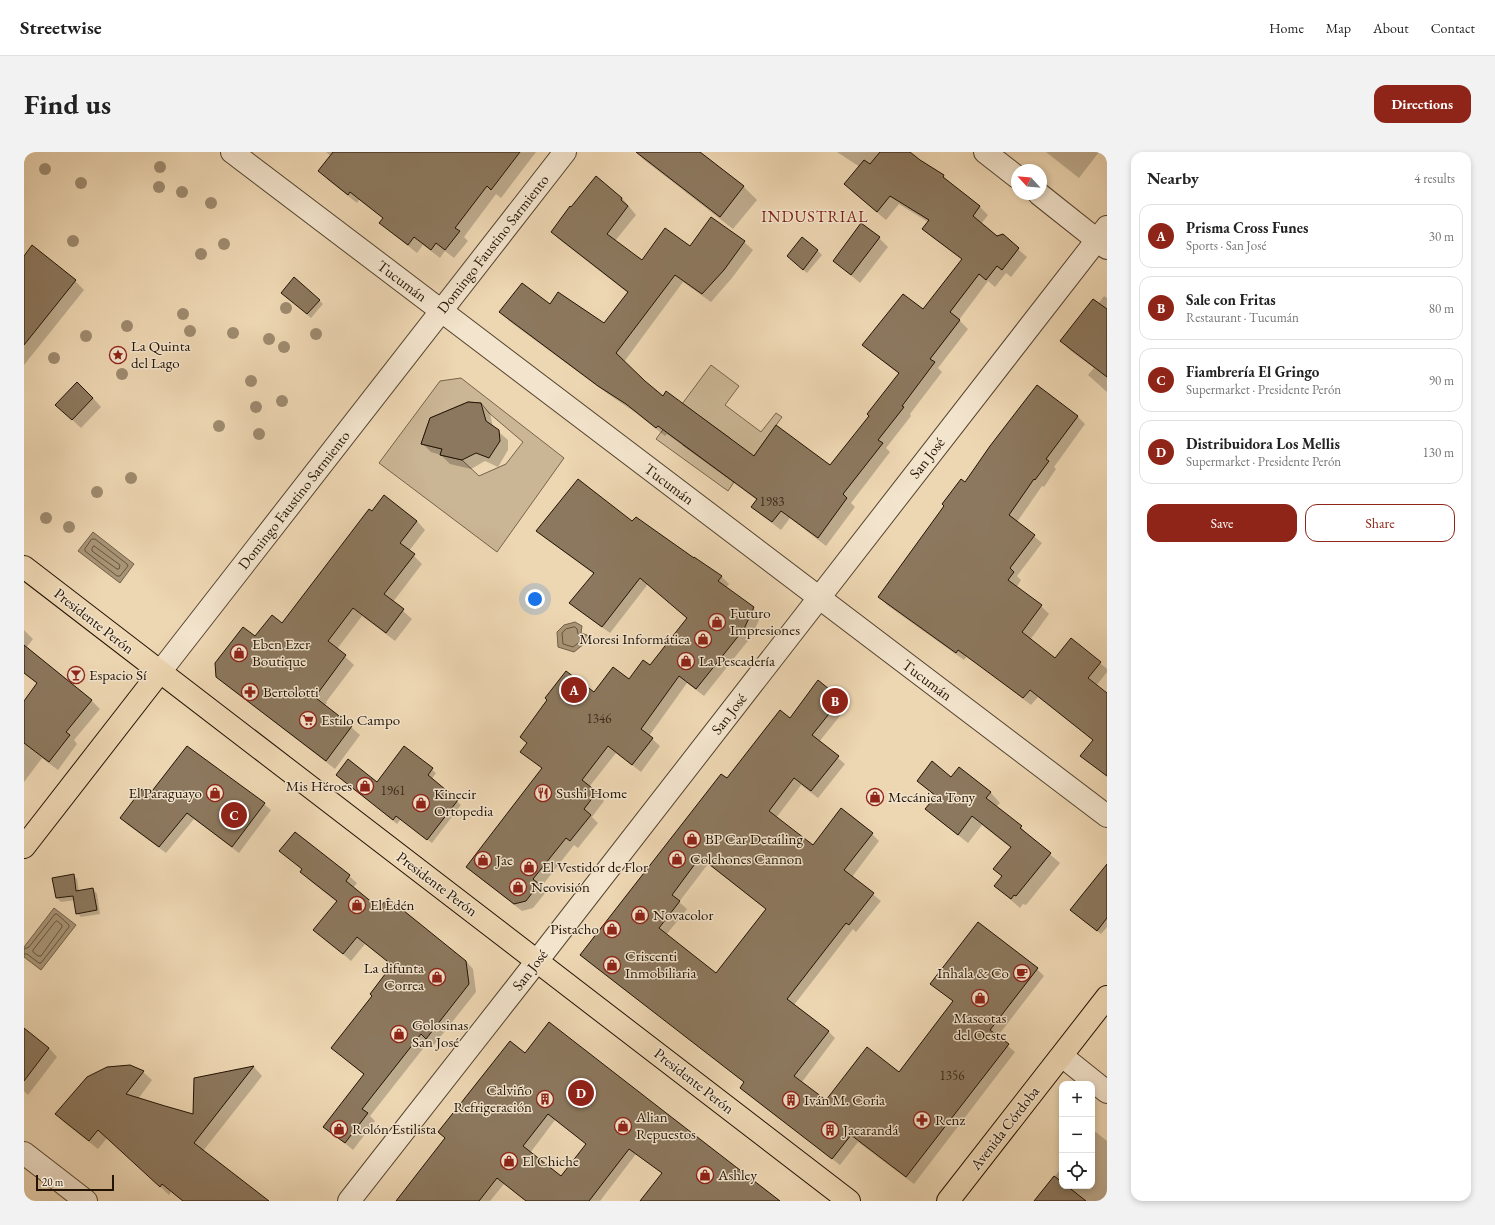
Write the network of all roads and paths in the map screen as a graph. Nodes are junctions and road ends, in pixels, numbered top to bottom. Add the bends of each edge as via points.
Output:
1 (232, 152) edge
2 (565, 152) edge
3 (985, 152) edge
4 (1011, 172) edge
5 (1047, 200) edge
6 (1104, 238) edge
7 (442, 311) junction
8 (24, 567) edge
9 (819, 598) junction
10 (160, 672) junction
11 (1107, 816) edge
12 (24, 847) edge
13 (537, 961) junction
14 (1107, 997) edge
15 (1062, 1056) junction
16 (1107, 1092) edge
17 (24, 1153) edge
18 (86, 1201) edge
19 (349, 1201) edge
20 (849, 1201) edge
21 (948, 1201) edge

1 - 7 street, Tucumán
2 - 7 street, Domingo Faustino Sarmiento
3 - 4 street
5 - 6 street
6 - 9 street, San José
7 - 9 street, Tucumán
7 - 10 street, Domingo Faustino Sarmiento
8 - 10 main road, Presidente Perón
9 - 11 street, Tucumán
9 - 13 street, San José
10 - 12 main road, Domingo Faustino Sarmiento
10 - 13 main road, Presidente Perón
13 - 19 street, San José
13 - 20 main road, Presidente Perón
14 - 15 main road, Avenida Córdoba
15 - 16 street
15 - 21 main road, Avenida Córdoba
17 - 18 street

